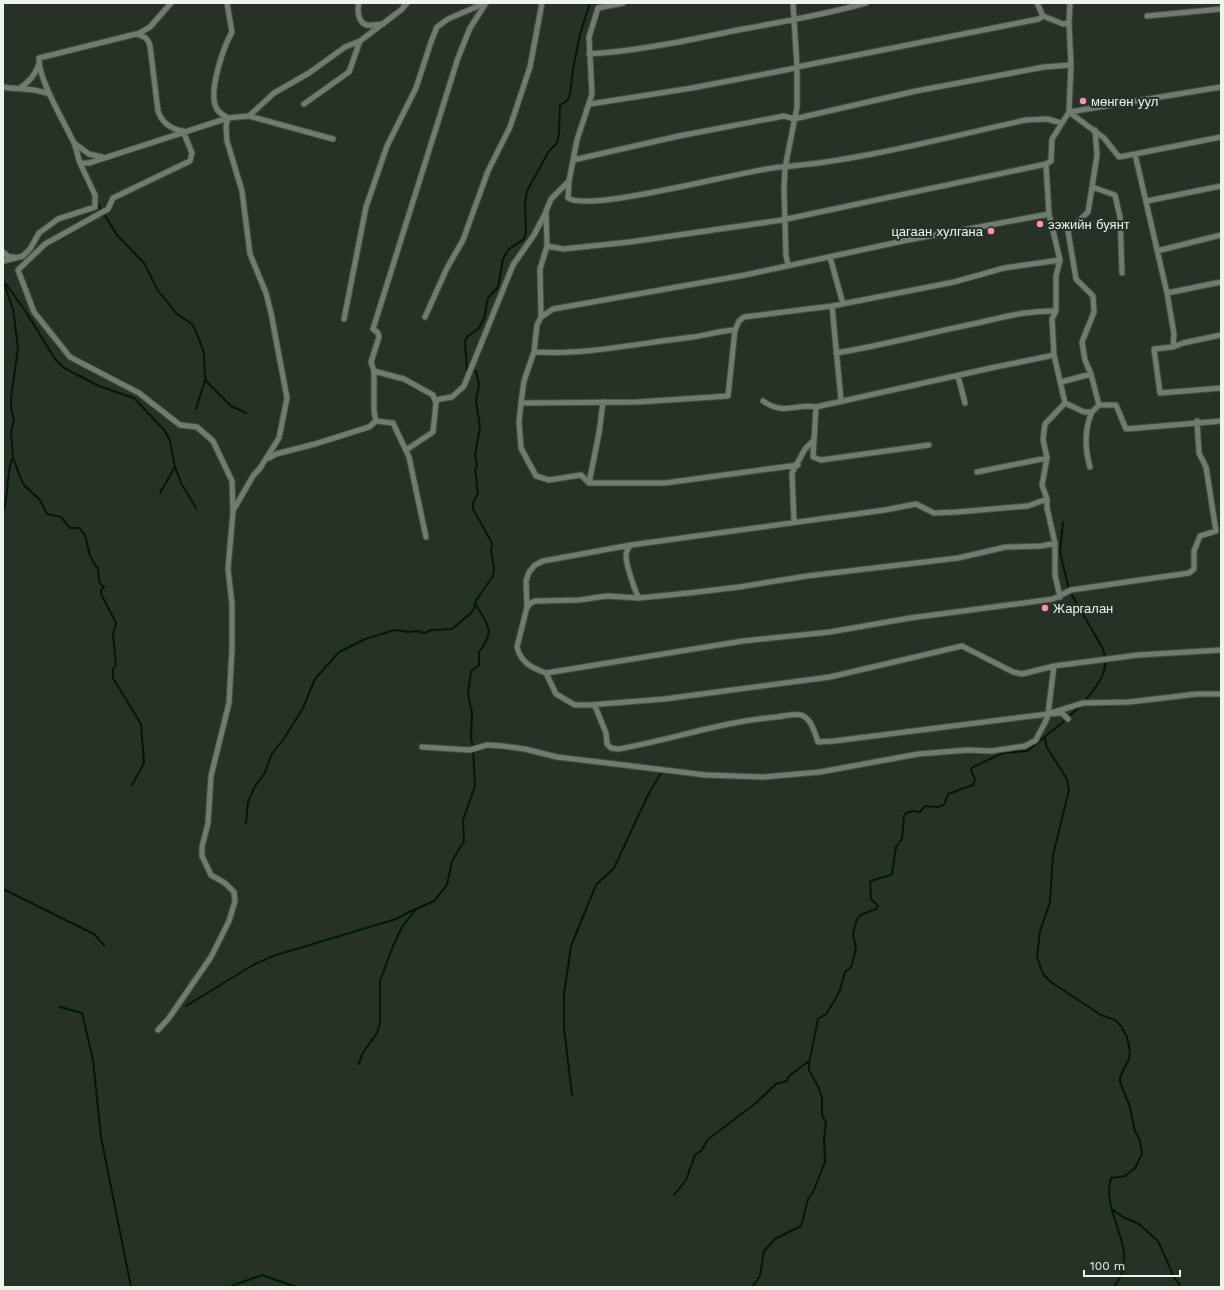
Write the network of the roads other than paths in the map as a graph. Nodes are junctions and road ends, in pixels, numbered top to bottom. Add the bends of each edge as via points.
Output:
1 (171, 3) edge
2 (227, 3) edge
3 (359, 3) edge
4 (408, 3) edge
5 (486, 3) edge
6 (542, 3) edge
7 (623, 3) edge
8 (793, 3) edge
9 (866, 3) edge
10 (1037, 3) edge
11 (1070, 3) edge
12 (603, 5) edge
13 (1221, 9) edge
14 (1043, 16) junction
15 (1146, 16) dead end
16 (793, 19) junction
17 (1069, 23) junction
18 (384, 24) junction
19 (137, 34) junction
20 (360, 41) junction
21 (589, 54) junction
22 (39, 64) junction
23 (1071, 65) junction
24 (797, 67) junction
25 (1221, 87) edge
26 (3, 88) edge
27 (19, 88) junction
28 (49, 94) junction
29 (304, 104) dead end
30 (590, 104) junction
31 (1069, 112) junction
32 (249, 116) junction
33 (228, 118) junction
34 (794, 119) junction
35 (1062, 123) junction
36 (1095, 130) junction
37 (183, 131) junction
38 (71, 136) junction
39 (1221, 137) edge
40 (333, 139) dead end
41 (1136, 154) junction
42 (109, 157) junction
43 (573, 160) junction
44 (80, 163) junction
45 (1046, 164) junction
46 (785, 168) junction
47 (569, 181) junction
48 (1221, 186) edge
49 (1092, 187) junction
50 (1147, 201) junction
51 (546, 211) junction
52 (1049, 214) junction
53 (785, 218) junction
54 (1221, 235) edge
55 (546, 246) junction
56 (1157, 250) junction
57 (3, 252) edge
58 (830, 257) junction
59 (17, 258) junction
60 (1060, 260) junction
61 (3, 261) edge
62 (788, 265) junction
63 (1122, 273) dead end
64 (1221, 282) edge
65 (1166, 293) junction
66 (843, 304) junction
67 (832, 306) junction
68 (1056, 311) junction
69 (425, 317) dead end
70 (541, 317) junction
71 (344, 319) dead end
72 (735, 330) junction
73 (1221, 335) edge
74 (1173, 347) junction
75 (534, 352) junction
76 (836, 353) junction
77 (1054, 355) junction
78 (374, 371) junction
79 (1092, 374) junction
80 (958, 376) junction
81 (1061, 382) junction
82 (1221, 388) edge
83 (435, 400) junction
84 (840, 400) junction
85 (763, 401) dead end
86 (603, 402) junction
87 (521, 403) junction
88 (965, 403) dead end
89 (1065, 403) junction
90 (1099, 405) junction
91 (816, 407) junction
92 (1092, 412) junction
93 (1221, 420) edge
94 (376, 421) junction
95 (1197, 421) junction
96 (813, 441) junction
97 (929, 445) dead end
98 (406, 450) junction
99 (1047, 458) junction
100 (798, 465) junction
101 (1090, 467) dead end
102 (260, 468) junction
103 (977, 472) dead end
104 (589, 483) junction
105 (1047, 499) junction
106 (233, 512) junction
107 (794, 521) junction
108 (1218, 530) edge
109 (426, 537) dead end
110 (1055, 543) junction
111 (631, 545) junction
112 (1060, 597) junction
113 (639, 598) junction
114 (527, 607) junction
115 (1221, 650) edge
116 (1054, 666) junction
117 (546, 673) junction
118 (1221, 694) edge
119 (592, 705) junction
120 (1048, 714) junction
121 (1068, 719) dead end
122 (422, 747) dead end
123 (158, 1030) dead end

1 - 19 street via 150,27
2 - 33 street via 232,32 222,57 214,99 217,109
3 - 18 street via 361,21 367,25
4 - 18 street
5 - 71 street via 448,19 438,27 431,42 416,88 387,146 366,207
5 - 78 street via 470,28 458,58 373,329 379,337 371,362
6 - 69 street via 530,67 510,127 488,171 463,240
7 - 12 street
8 - 16 street
9 - 16 street
10 - 14 street
11 - 17 street
12 - 21 street via 598,8 593,22 589,37
13 - 15 street
14 - 17 street via 1063,24
14 - 24 street
16 - 21 street via 616,53
16 - 24 street
17 - 23 street
18 - 20 street
19 - 22 street via 49,54 39,58
19 - 37 street via 149,40 161,119 173,129
20 - 29 street via 350,72
20 - 32 street via 345,47 309,73 274,93
21 - 30 street via 592,94
22 - 27 street via 30,81
22 - 28 street
23 - 31 street
23 - 34 street via 1044,67 916,91
24 - 30 street via 692,88
24 - 34 street via 797,107
25 - 31 street
26 - 27 street
27 - 28 street
28 - 38 street
30 - 43 street
31 - 35 street
31 - 36 street
32 - 33 street
32 - 40 street
33 - 37 street
33 - 102 street via 227,140 242,191 250,254 271,312 287,398 279,438
34 - 43 street via 784,116
34 - 46 street
35 - 45 street via 1052,139 1051,161
35 - 46 street via 1047,119 1026,120 876,153
36 - 41 street via 1118,157
36 - 49 street via 1097,155
37 - 42 street
37 - 106 street via 192,153 190,161 113,198 108,209 45,244 18,270 34,312 70,357 139,393 180,425 196,427 213,441 232,481
38 - 42 street via 74,143 89,154
38 - 44 street
39 - 41 street
41 - 50 street
42 - 44 street
43 - 47 street
44 - 59 street via 94,195 94,207 58,219 39,234 30,249
45 - 52 street
45 - 53 street
46 - 47 street via 591,201 573,201 568,198
46 - 53 street
47 - 51 street via 551,199
48 - 50 street
49 - 63 street via 1115,195 1120,217
49 - 79 street via 1088,212 1068,231 1076,279 1093,296 1094,312 1082,342 1085,360
50 - 56 street
51 - 55 street
51 - 83 street via 534,235 513,265 464,386 452,397
52 - 58 street
52 - 60 street
53 - 55 street via 630,242 563,249
53 - 62 street
54 - 56 street
55 - 70 street via 540,269
56 - 65 street
57 - 59 street via 9,257
58 - 62 street
58 - 66 street
59 - 61 street
60 - 66 street via 1004,268 954,282
60 - 68 street via 1056,276
62 - 70 street via 552,309
64 - 65 street
65 - 74 street via 1174,334
66 - 67 street
67 - 72 street via 744,317
67 - 76 street
68 - 76 street via 1016,314
68 - 77 street via 1052,319
70 - 75 street via 537,325
72 - 75 street via 593,349
72 - 86 street via 728,396
73 - 74 street
74 - 82 street via 1154,349 1160,393
75 - 87 street via 524,381
76 - 84 street
77 - 80 street
77 - 81 street
78 - 83 street via 404,379 434,395
78 - 94 street
79 - 81 street
79 - 90 street
80 - 84 street
80 - 88 street
81 - 89 street
83 - 98 street via 433,432
84 - 91 street
85 - 91 street via 780,409
86 - 87 street
86 - 104 street
87 - 104 street via 521,448 536,476 548,480 581,475
89 - 92 street via 1084,412
89 - 99 street via 1045,424 1043,439
90 - 92 street
90 - 95 street via 1116,405 1126,429
91 - 96 street
92 - 101 street via 1087,424 1086,454
93 - 95 street
94 - 98 street via 393,423
94 - 102 street via 369,427 276,454
95 - 108 street via 1199,453 1206,467
96 - 97 street via 813,457 821,460
96 - 100 street via 805,449
98 - 109 street
99 - 103 street
99 - 105 street via 1042,485
100 - 104 street via 665,483
100 - 107 street via 792,473
102 - 106 street
105 - 107 street via 1028,506 934,513 911,504 885,510
105 - 110 street
106 - 123 street via 228,569 232,604 228,702 211,776 208,824 202,856 211,875 234,892 236,901 211,957
107 - 111 street
108 - 112 street via 1200,536 1194,551 1194,569 1189,573 1071,590
110 - 112 street via 1055,576
110 - 113 street via 1006,547 958,558
111 - 113 street via 626,556
111 - 114 street via 543,561 535,565 528,572 526,581
112 - 117 street via 983,610 888,621 830,632 673,652
113 - 114 street via 607,596 535,601
114 - 117 street via 517,647 519,655 524,662
115 - 116 street via 1138,655
116 - 119 street via 1022,674 962,646 830,677 664,699
116 - 120 street
117 - 119 street via 556,694 563,699 575,705
118 - 120 street via 1083,703
119 - 120 street via 595,706 602,722 607,744 618,749 748,719 800,715 809,720 818,742
120 - 121 street via 1062,713
120 - 122 street via 1048,719 1036,740 1025,746 991,751 918,754 820,772 763,777 706,775 557,757 503,746 487,745 470,750

